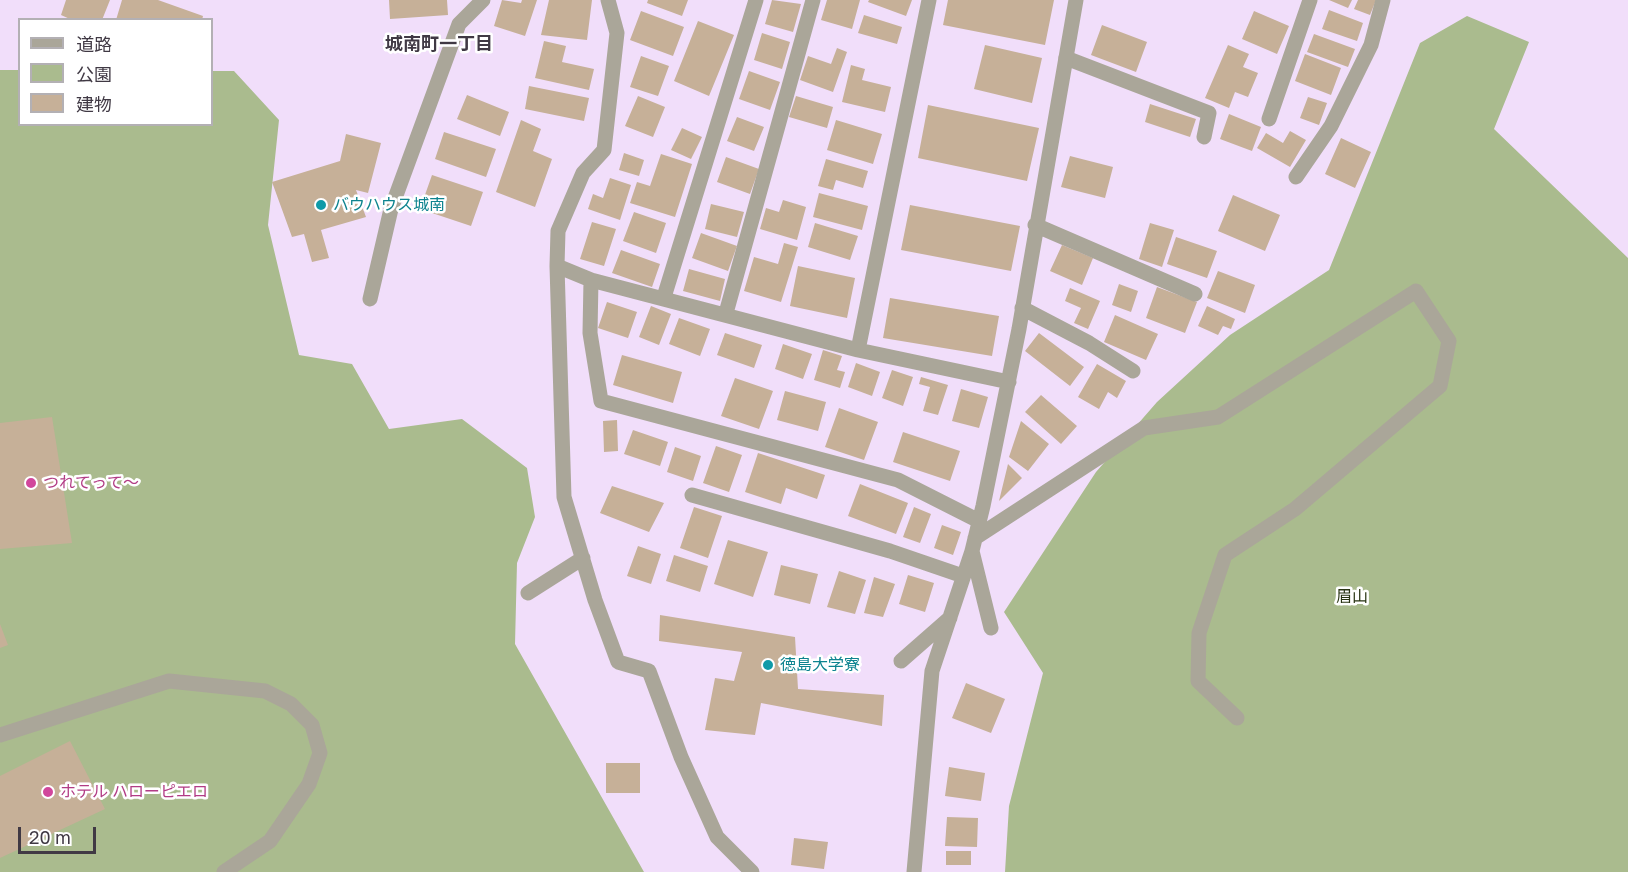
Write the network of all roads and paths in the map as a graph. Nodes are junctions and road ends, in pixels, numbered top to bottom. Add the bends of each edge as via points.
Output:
1 (483, 0) edge
2 (608, 0) edge
3 (756, 0) edge
4 (813, 0) edge
5 (929, 0) edge
6 (1076, 0) edge
7 (1310, 0) edge
8 (1383, 0) edge
9 (1066, 58) junction
10 (1269, 119) dead end
11 (1204, 137) dead end
12 (1296, 177) dead end
13 (1035, 225) junction
14 (557, 266) junction
15 (591, 280) junction
16 (1195, 294) dead end
17 (664, 297) junction
18 (370, 299) dead end
19 (1022, 308) junction
20 (726, 313) junction
21 (858, 350) junction
22 (1133, 371) dead end
23 (1009, 382) junction
24 (692, 495) dead end
25 (979, 521) junction
26 (973, 544) junction
27 (583, 558) junction
28 (963, 576) junction
29 (528, 593) dead end
30 (950, 618) junction
31 (991, 628) dead end
32 (901, 661) dead end
33 (1237, 718) dead end
34 (0, 735) edge
35 (224, 872) edge
36 (753, 872) edge
37 (914, 872) edge

1 - 18 street via 459,24 391,209
2 - 14 street via 616,33 604,150 583,173 558,231
3 - 17 street
4 - 20 street
5 - 21 street
6 - 9 street
7 - 10 street
8 - 12 street via 1371,45 1330,126
9 - 11 street via 1209,113
9 - 13 street
13 - 16 street
13 - 19 street
14 - 15 street
14 - 27 street via 564,497
15 - 17 street
15 - 25 street via 590,333 601,401 898,480
17 - 20 street
19 - 22 street
19 - 23 street
20 - 21 street
21 - 23 street
23 - 25 street
24 - 28 street via 890,551
25 - 26 street
26 - 28 street
26 - 31 street
26 - 33 street via 1144,428 1218,417 1416,291 1449,341 1440,386 1295,509 1225,555 1199,633 1198,681
27 - 29 street
27 - 36 street via 618,662 649,671 681,758 717,837
28 - 30 street
30 - 32 street
30 - 37 street via 932,671
34 - 35 street via 170,681 265,691 291,704 312,725 320,753 309,784 270,841

